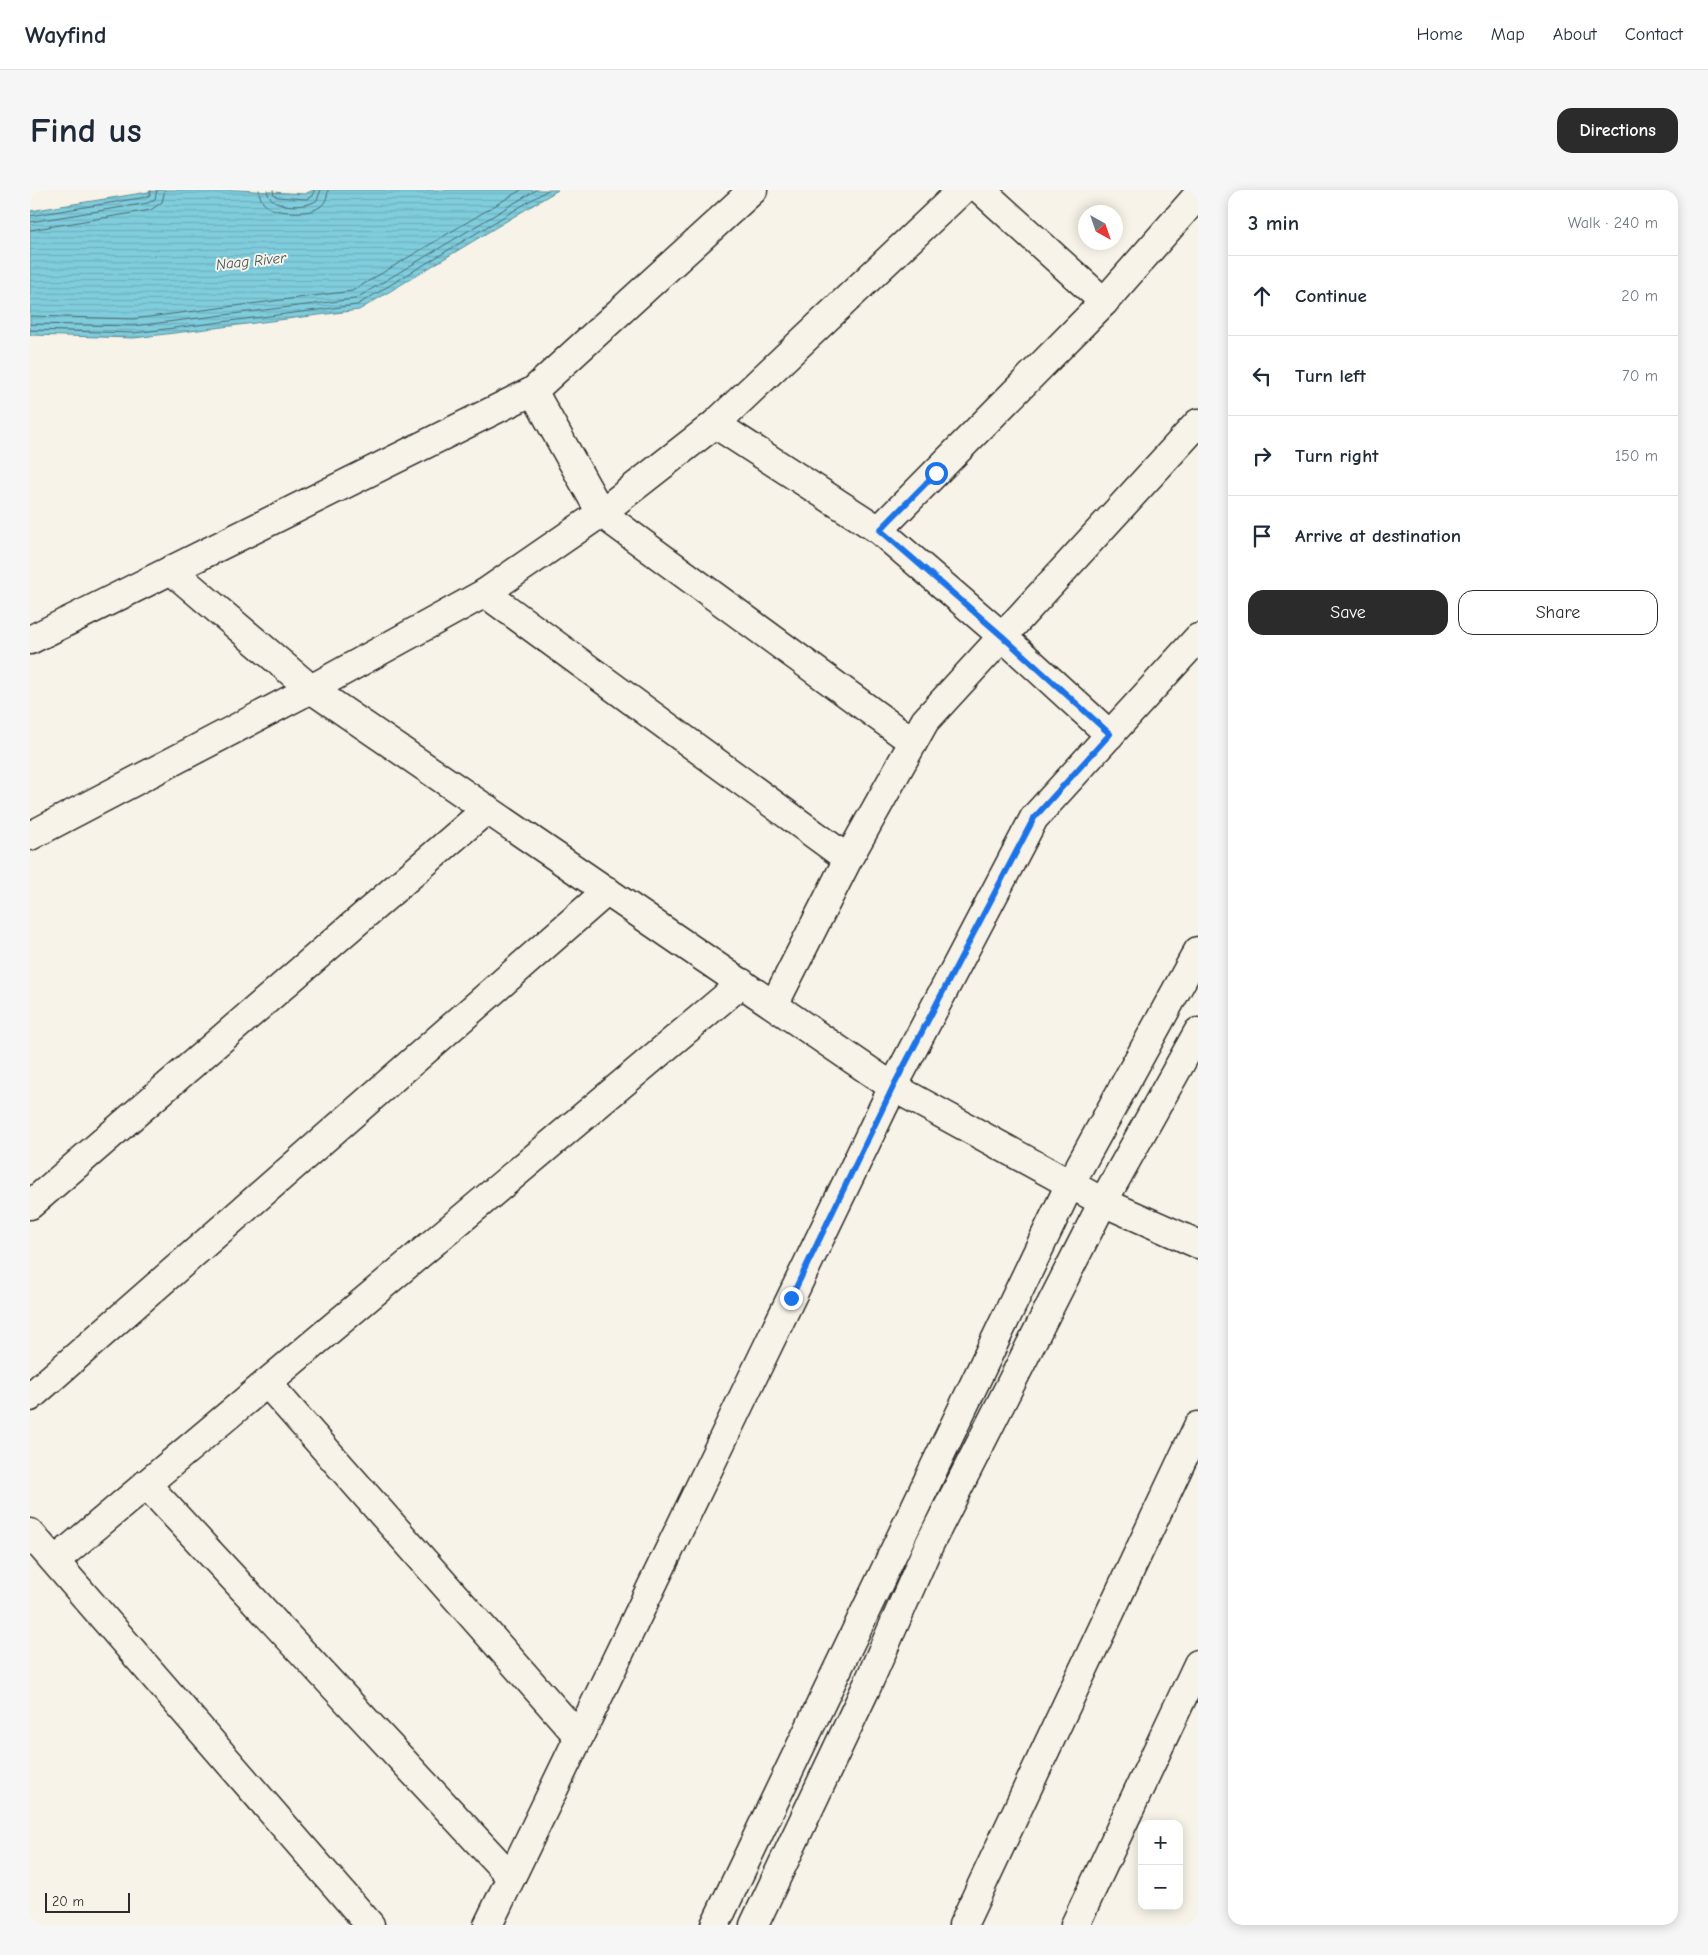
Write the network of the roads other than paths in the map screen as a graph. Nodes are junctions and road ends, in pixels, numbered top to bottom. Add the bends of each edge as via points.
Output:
1 (753, 190) edge
2 (962, 190) edge
3 (982, 190) edge
4 (1198, 195) edge
5 (1104, 302) junction
6 (534, 391) junction
7 (1198, 423) edge
8 (715, 424) junction
9 (601, 514) junction
10 (880, 530) junction
11 (171, 570) junction
12 (485, 593) junction
13 (1002, 636) junction
14 (1198, 638) edge
15 (30, 640) edge
16 (311, 689) junction
17 (1110, 734) junction
18 (913, 742) junction
19 (487, 809) junction
20 (30, 836) edge
21 (848, 859) junction
22 (607, 891) junction
23 (1198, 951) edge
24 (742, 983) junction
25 (774, 1005) junction
26 (1198, 1032) edge
27 (893, 1087) junction
28 (1070, 1184) junction
29 (1103, 1202) junction
30 (30, 1205) edge
31 (1198, 1244) edge
32 (267, 1383) junction
33 (30, 1397) edge
34 (1198, 1426) edge
35 (146, 1484) junction
36 (30, 1533) edge
37 (56, 1561) junction
38 (1198, 1664) edge
39 (579, 1737) junction
40 (511, 1877) junction
41 (370, 1925) edge
42 (488, 1925) edge
43 (715, 1925) edge
44 (754, 1925) edge
45 (963, 1925) edge
46 (1074, 1925) edge

1 - 6 street
2 - 8 street
3 - 5 street
4 - 5 street
5 - 10 street
6 - 9 street
6 - 11 street
7 - 13 street
8 - 9 street
8 - 10 street
9 - 12 street
9 - 18 street
10 - 13 street
11 - 15 street
11 - 16 street
12 - 16 street
12 - 21 street
13 - 17 street
13 - 18 street via 925,721
14 - 17 street
16 - 19 street
16 - 20 street
17 - 27 street via 1034,818
18 - 21 street
19 - 22 street
19 - 30 street
21 - 25 street
22 - 24 street
22 - 33 street
23 - 28 street
24 - 25 street
24 - 32 street
25 - 27 street
26 - 29 street
27 - 28 street
27 - 39 street
28 - 29 street
28 - 43 street
29 - 31 street
29 - 44 street via 929,1545 867,1686
32 - 35 street
32 - 39 street
34 - 45 street
35 - 37 street
35 - 40 street
36 - 37 street
37 - 41 street
38 - 46 street
39 - 40 street
40 - 42 street

